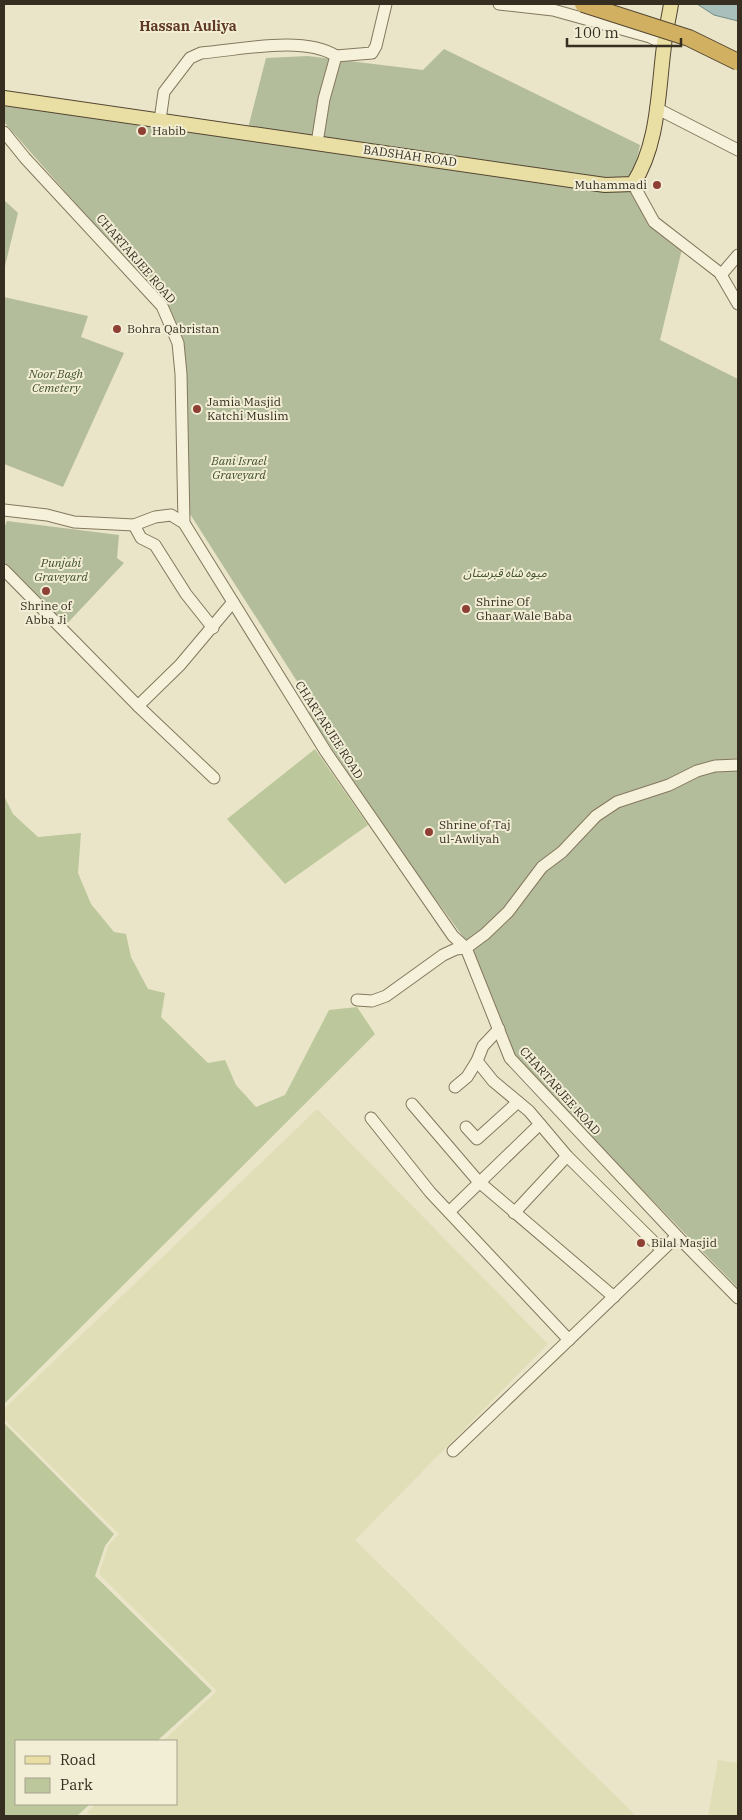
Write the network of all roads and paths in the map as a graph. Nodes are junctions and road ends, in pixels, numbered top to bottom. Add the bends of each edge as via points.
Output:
1 (386, 4) edge
2 (499, 4) edge
3 (583, 4) edge
4 (671, 4) edge
5 (664, 44) junction
6 (336, 56) junction
7 (738, 62) edge
8 (4, 98) edge
9 (656, 108) junction
10 (160, 120) junction
11 (4, 132) edge
12 (317, 143) junction
13 (738, 150) edge
14 (633, 184) junction
15 (738, 255) edge
16 (720, 275) junction
17 (738, 304) edge
18 (4, 510) edge
19 (184, 523) junction
20 (134, 525) junction
21 (4, 570) edge
22 (233, 602) junction
23 (213, 628) junction
24 (138, 706) junction
25 (738, 765) edge
26 (214, 778) dead end
27 (466, 948) junction
28 (357, 1000) dead end
29 (499, 1029) junction
30 (477, 1061) junction
31 (455, 1087) dead end
32 (518, 1102) junction
33 (412, 1104) dead end
34 (371, 1118) dead end
35 (540, 1124) junction
36 (466, 1127) dead end
37 (568, 1156) junction
38 (480, 1183) junction
39 (449, 1212) junction
40 (514, 1213) junction
41 (677, 1236) junction
42 (662, 1250) junction
43 (614, 1297) junction
44 (738, 1298) edge
45 (569, 1340) junction
46 (453, 1452) dead end

1 - 6 street via 372,53
2 - 5 street via 553,10 650,37
3 - 7 highway, bridge via 689,38
4 - 5 main road
5 - 9 main road
6 - 10 street via 320,48 291,46 201,53 190,58 164,92
6 - 12 street via 324,99
8 - 10 main road, BADSHAH ROAD
9 - 13 street
9 - 14 main road via 647,157
10 - 12 main road, BADSHAH ROAD
11 - 19 street, CHARTARJEE ROAD via 133,272 169,318 178,343 181,374
12 - 14 main road, BADSHAH ROAD via 605,185
14 - 16 street via 654,222
15 - 16 street
16 - 17 street
18 - 20 street via 74,522
19 - 20 street via 172,515
19 - 22 street, CHARTARJEE ROAD
20 - 23 street via 142,538 155,545 186,594
21 - 24 street
22 - 23 street
22 - 27 street, CHARTARJEE ROAD via 326,752 453,936
23 - 24 street
24 - 26 street
25 - 27 street via 716,766 617,802 596,816 562,852 542,867 508,912
27 - 28 street via 442,955 386,996 372,1001
27 - 29 street, CHARTARJEE ROAD
29 - 30 street via 483,1046
29 - 41 street, CHARTARJEE ROAD via 510,1058
30 - 31 street via 467,1077
30 - 32 street via 493,1081
32 - 35 street
32 - 36 street via 476,1139
33 - 38 street
34 - 39 street
35 - 37 street
35 - 38 street
37 - 40 street
37 - 42 street
38 - 39 street
38 - 40 street
39 - 45 street
40 - 43 street
41 - 42 street
41 - 44 street, CHARTARJEE ROAD
42 - 43 street
43 - 45 street
45 - 46 street

